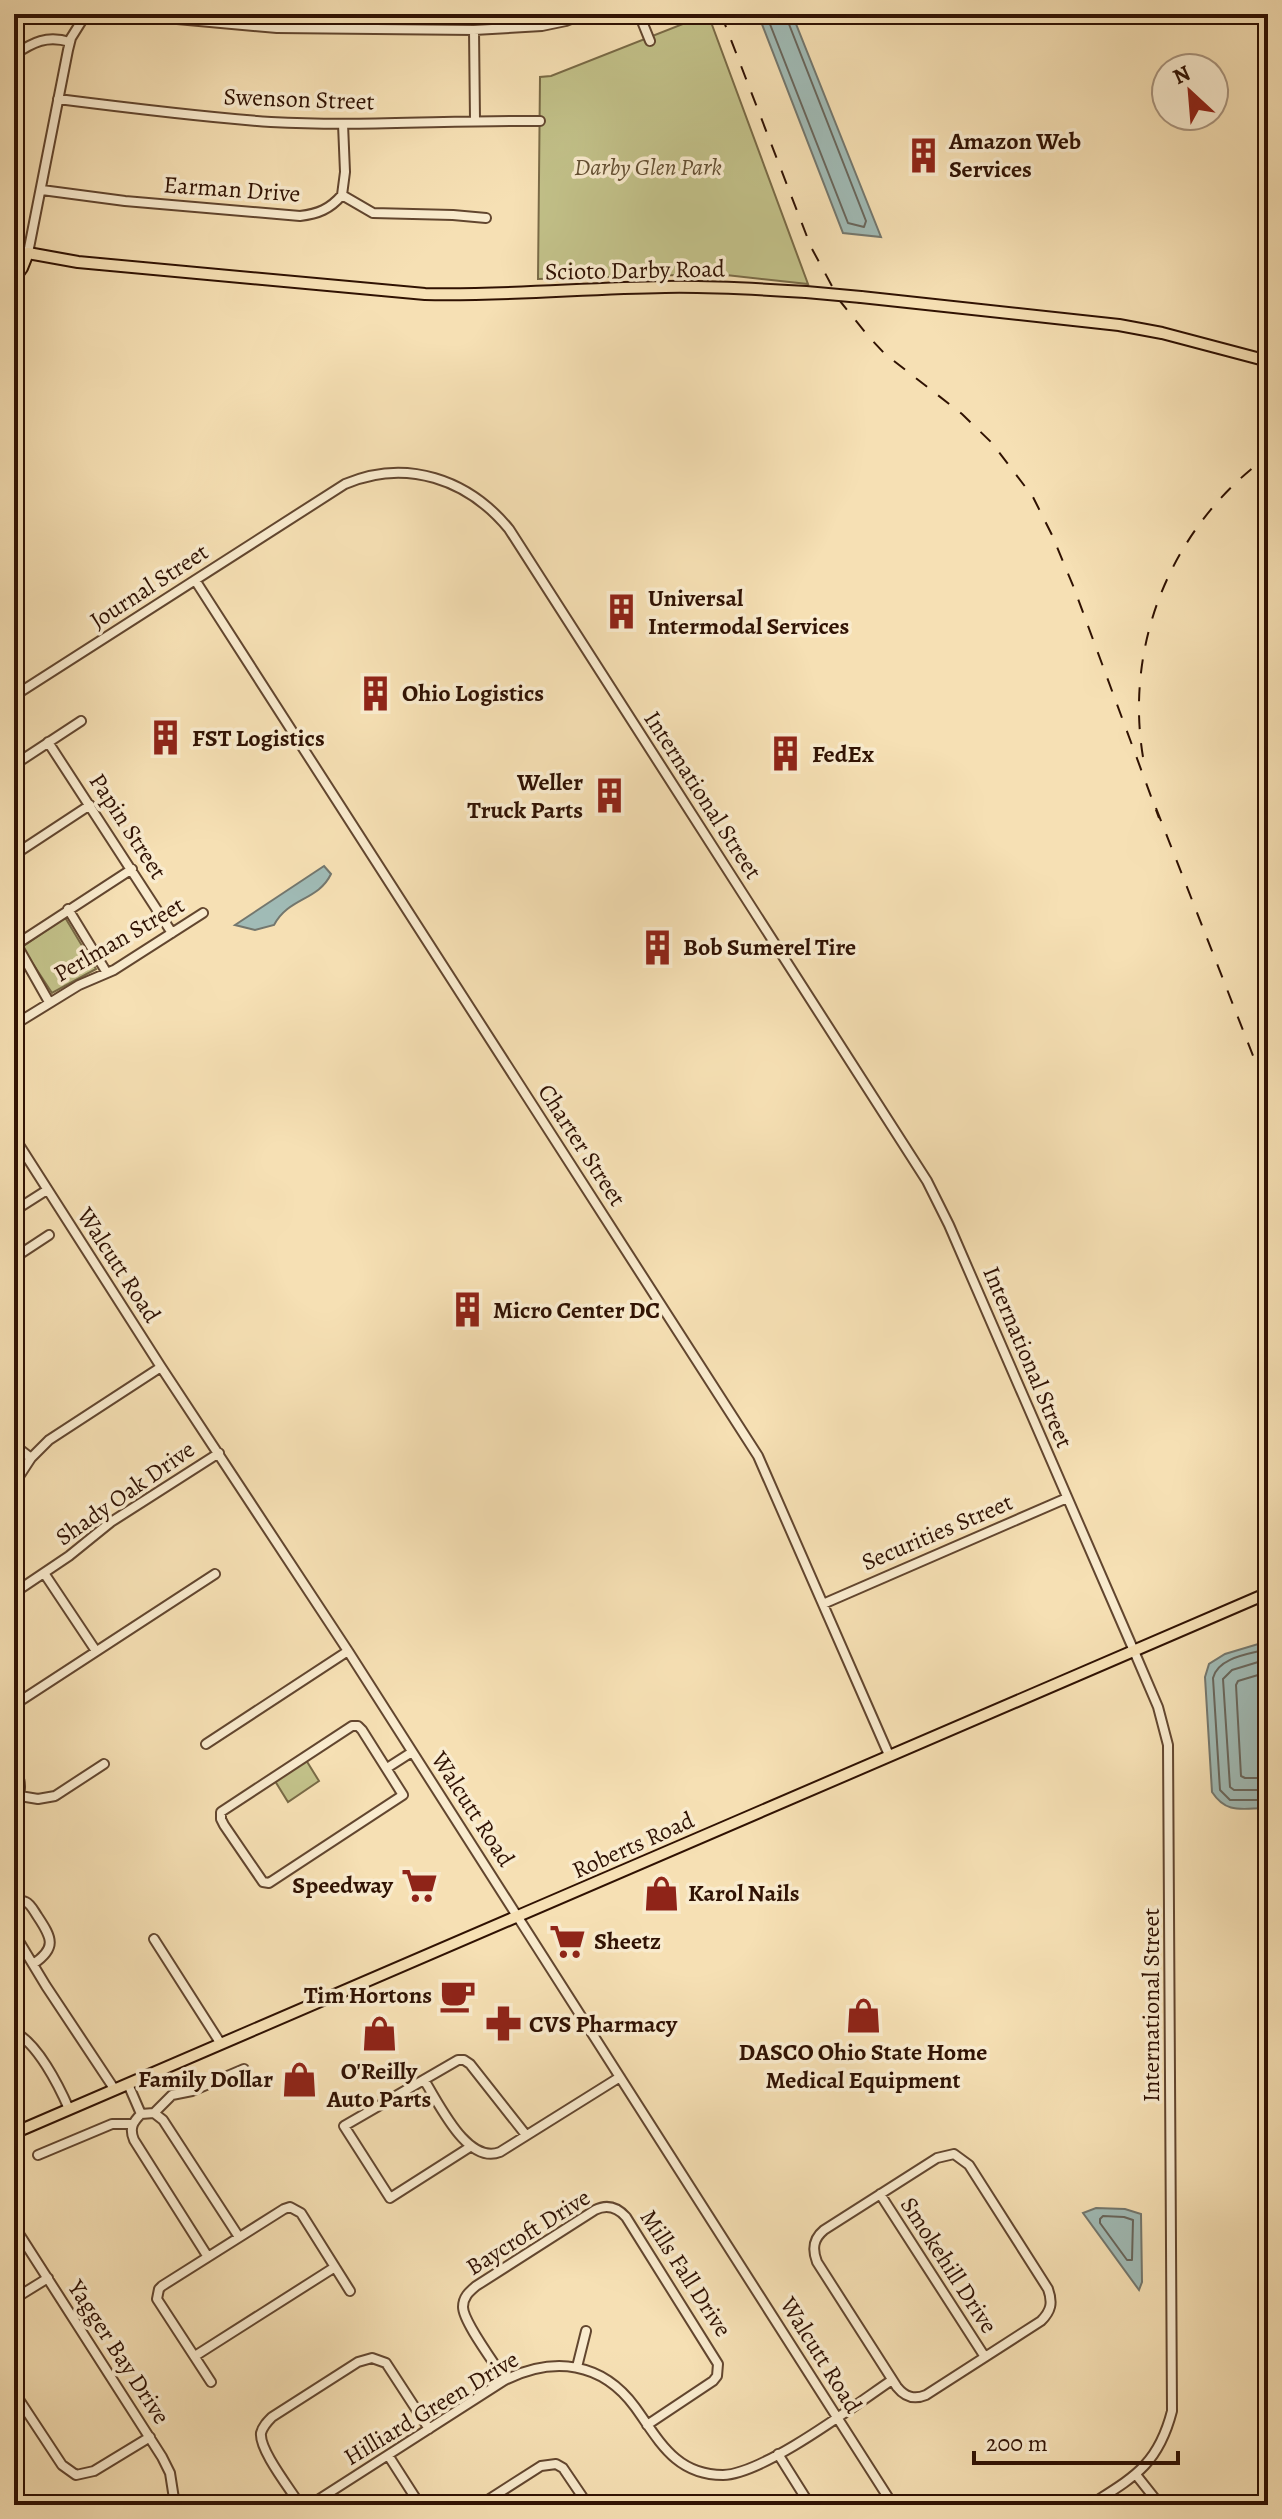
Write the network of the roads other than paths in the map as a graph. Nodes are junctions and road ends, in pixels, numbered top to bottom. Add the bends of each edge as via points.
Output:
1 (86, 14) edge
2 (167, 14) edge
3 (584, 14) edge
4 (639, 14) edge
5 (474, 30) junction
6 (650, 41) dead end
7 (70, 42) junction
8 (14, 55) edge
9 (58, 99) junction
10 (475, 120) junction
11 (540, 121) dead end
12 (343, 124) junction
13 (42, 190) junction
14 (342, 195) junction
15 (486, 218) dead end
16 (14, 250) edge
17 (28, 253) junction
18 (14, 279) edge
19 (1268, 361) edge
20 (305, 508) joint
21 (195, 580) junction
22 (14, 696) edge
23 (81, 721) dead end
24 (48, 742) junction
25 (14, 765) edge
26 (90, 805) junction
27 (14, 855) edge
28 (132, 869) junction
29 (68, 909) junction
30 (203, 913) dead end
31 (172, 933) junction
32 (15, 942) edge
33 (107, 973) junction
34 (49, 1002) junction
35 (14, 1025) edge
36 (14, 1137) edge
37 (47, 1190) junction
38 (14, 1211) edge
39 (49, 1235) dead end
40 (14, 1258) edge
41 (161, 1367) junction
42 (14, 1445) edge
43 (219, 1453) junction
44 (31, 1458) junction
45 (14, 1484) edge
46 (1067, 1498) junction
47 (44, 1573) junction
48 (215, 1574) dead end
49 (14, 1593) edge
50 (1268, 1593) edge
51 (823, 1604) junction
52 (96, 1651) junction
53 (348, 1651) junction
54 (1134, 1651) junction
55 (14, 1705) edge
56 (206, 1744) dead end
57 (412, 1752) junction
58 (889, 1755) junction
59 (104, 1764) dead end
60 (14, 1766) edge
61 (387, 1768) junction
62 (20, 1796) junction
63 (14, 1808) edge
64 (14, 1904) edge
65 (518, 1918) junction
66 (14, 1933) edge
67 (154, 1939) dead end
68 (33, 1964) junction
69 (14, 2032) edge
70 (221, 2044) junction
71 (244, 2069) dead end
72 (620, 2077) junction
73 (424, 2080) junction
74 (128, 2084) junction
75 (115, 2090) junction
76 (69, 2109) junction
77 (154, 2113) junction
78 (141, 2114) junction
79 (132, 2124) junction
80 (14, 2133) edge
81 (526, 2135) junction
82 (470, 2147) junction
83 (38, 2155) dead end
84 (880, 2194) junction
85 (613, 2207) joint
86 (14, 2226) edge
87 (239, 2237) junction
88 (208, 2257) junction
89 (335, 2267) junction
90 (48, 2278) junction
91 (350, 2291) dead end
92 (14, 2299) edge
93 (586, 2331) dead end
94 (195, 2356) junction
95 (985, 2357) junction
96 (577, 2367) junction
97 (505, 2380) junction
98 (892, 2380) junction
99 (211, 2382) dead end
100 (14, 2392) edge
101 (837, 2417) junction
102 (647, 2425) junction
103 (429, 2429) junction
104 (150, 2437) junction
105 (778, 2454) junction
106 (388, 2455) junction
107 (1137, 2476) junction
108 (175, 2505) edge
109 (300, 2505) edge
110 (310, 2505) edge
111 (420, 2505) edge
112 (480, 2505) edge
113 (588, 2505) edge
114 (810, 2505) edge
115 (893, 2505) edge
116 (1090, 2505) edge
117 (1160, 2505) edge

1 - 7 street
2 - 5 street via 277,28
3 - 5 street via 542,26
4 - 6 street
5 - 10 street
7 - 8 street via 48,38
7 - 9 street
9 - 12 street, Swenson Street via 274,122
9 - 13 street
10 - 11 street, Swenson Street
10 - 12 street, Swenson Street
12 - 14 street
13 - 14 street, Earman Drive via 300,216 324,211
13 - 17 street
14 - 15 street via 373,213
16 - 17 street
17 - 18 main road
17 - 19 main road, Scioto Darby Road, bridge via 425,294 664,287 806,292 1119,325
20 - 21 street, Journal Street
20 - 46 street, International Street via 367,476 419,474 468,491 509,529 927,1181
21 - 22 street, Journal Street
21 - 51 street, Charter Street via 749,1443
23 - 24 street
24 - 25 street
24 - 26 street, Papin Street
26 - 27 street
26 - 28 street, Papin Street
28 - 29 street
28 - 31 street, Papin Street
29 - 32 street
29 - 33 street
30 - 31 street, Perlman Street
31 - 33 street, Perlman Street
32 - 34 street
33 - 34 street, Perlman Street
34 - 35 street, Perlman Street
36 - 37 street, Walcutt Road
37 - 38 street
37 - 41 street, Walcutt Road
39 - 40 street
41 - 43 street, Walcutt Road
41 - 44 street via 49,1440
42 - 44 street
43 - 47 street, Shady Oak Drive via 111,1522
43 - 53 street, Walcutt Road
44 - 45 street
46 - 51 street, Securities Street
46 - 54 street, International Street
47 - 49 street, Shady Oak Drive
47 - 52 street
48 - 52 street
50 - 54 main road, Roberts Road
51 - 58 street, Charter Street
52 - 55 street
53 - 56 street
53 - 57 street, Walcutt Road
54 - 58 main road, Roberts Road
54 - 107 street, International Street via 1163,1720 1170,1767 1173,2395 1168,2429
57 - 61 street
57 - 65 street, Walcutt Road
58 - 65 main road, Roberts Road
59 - 62 street via 55,1796
60 - 62 street
61 - 61 street via 402,1797 269,1883 257,1878 220,1815 352,1726 362,1730
62 - 63 street
64 - 68 street via 28,1903 51,1937
65 - 70 main road, Roberts Road
65 - 72 street, Walcutt Road
66 - 68 street
67 - 70 street
68 - 75 street
69 - 76 street via 33,2047
70 - 74 main road, Roberts Road
71 - 77 street via 172,2095
72 - 81 street
72 - 101 street, Walcutt Road
73 - 81 street via 464,2060
73 - 82 street
73 - 82 street via 344,2126 390,2198
74 - 75 main road, Roberts Road
74 - 78 street
75 - 76 main road, Roberts Road
76 - 80 main road, Roberts Road
77 - 78 street
77 - 87 street
78 - 79 street
79 - 83 street via 112,2124
79 - 88 street via 134,2140
81 - 82 street via 491,2155
84 - 95 street, Smokehill Drive
84 - 95 street via 937,2158 954,2154 969,2165 1051,2298 1041,2321
84 - 98 street via 817,2236 814,2253
85 - 97 street, Baycroft Drive via 595,2210 466,2296 467,2319
85 - 102 street, Mills Fall Drive via 626,2217 719,2370 713,2381
86 - 90 street, Yagger Bay Drive
87 - 88 street
87 - 89 street via 290,2207 301,2213
88 - 94 street via 162,2286 157,2299
89 - 91 street
89 - 94 street
90 - 92 street
90 - 104 street, Yagger Bay Drive
93 - 96 street
94 - 99 street
95 - 98 street via 926,2395 904,2395
96 - 97 street, Hilliard Green Drive via 540,2366
96 - 102 street, Hilliard Green Drive via 612,2383
97 - 103 street, Hilliard Green Drive
98 - 101 street, Hilliard Green Drive
100 - 104 street via 62,2465 76,2475 94,2471
101 - 105 street, Hilliard Green Drive
101 - 115 street, Walcutt Road
102 - 105 street, Hilliard Green Drive via 669,2454 703,2472 743,2471
103 - 106 street, Hilliard Green Drive
103 - 109 street via 386,2363 372,2358 358,2362 272,2417 261,2433 265,2449
104 - 108 street, Yagger Bay Drive via 170,2473
105 - 114 street
106 - 110 street, Hilliard Green Drive
106 - 111 street
107 - 116 street, International Street
107 - 117 street
112 - 113 street via 548,2464 563,2468

